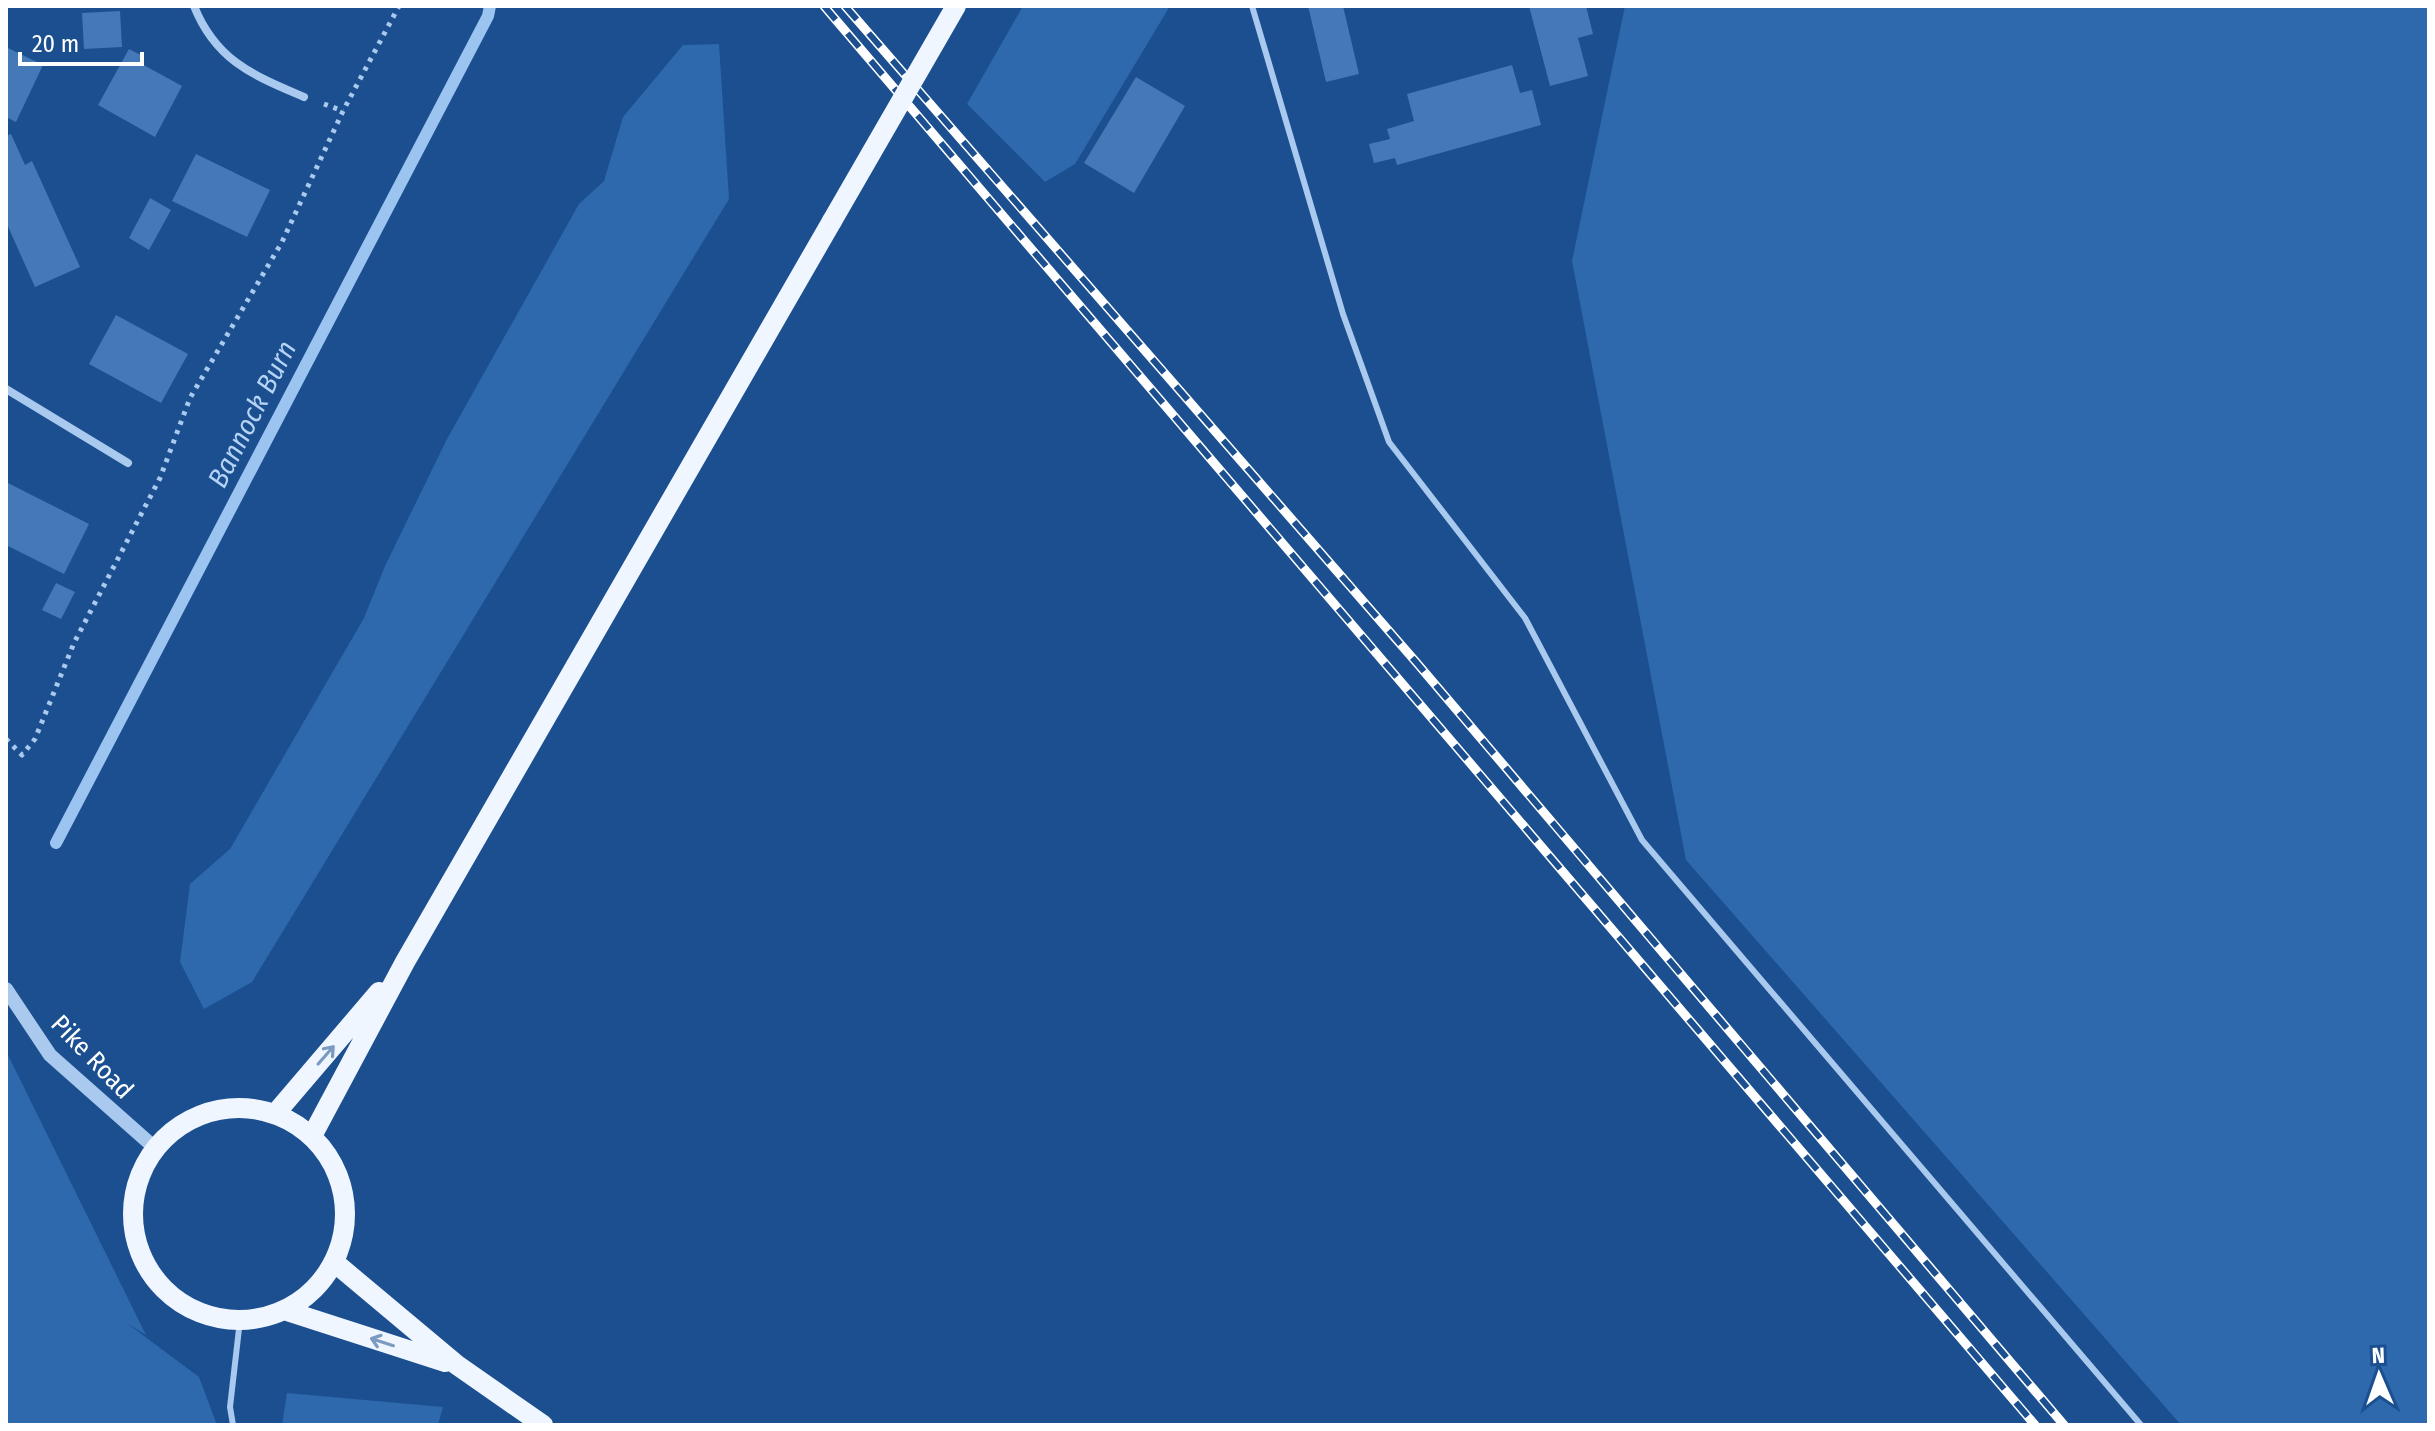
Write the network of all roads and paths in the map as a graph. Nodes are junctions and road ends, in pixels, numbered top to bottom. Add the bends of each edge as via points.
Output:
1 (194, 6) edge
2 (399, 6) edge
3 (956, 6) edge
4 (1252, 6) edge
5 (304, 97) dead end
6 (6, 389) edge
7 (128, 463) dead end
8 (6, 739) edge
9 (405, 962) junction
10 (6, 989) edge
11 (275, 1114) junction
12 (312, 1136) junction
13 (155, 1148) junction
14 (334, 1262) junction
15 (284, 1310) junction
16 (240, 1320) junction
17 (457, 1365) junction
18 (233, 1425) edge
19 (543, 1425) edge
20 (2141, 1425) edge

1 - 5 street via 205,33 242,70
2 - 8 path via 282,242 190,398 160,478 74,643 35,739 22,755
3 - 9 main road, bridge
4 - 20 lane via 1343,314 1389,442 1525,618 1642,840
6 - 7 street
11 -> 9 main road
9 - 12 main road
10 - 13 street, Pike Road via 50,1055
11 - 12 main road
11 - 13 main road via 243,1107 209,1111 179,1125
12 - 14 main road via 333,1164 344,1196 344,1230
13 - 16 main road via 138,1178 132,1211 137,1245 176,1300 206,1315
14 - 15 main road via 313,1290
14 - 17 main road
15 - 16 main road
17 -> 15 main road
16 - 18 lane via 230,1407
17 - 19 main road

